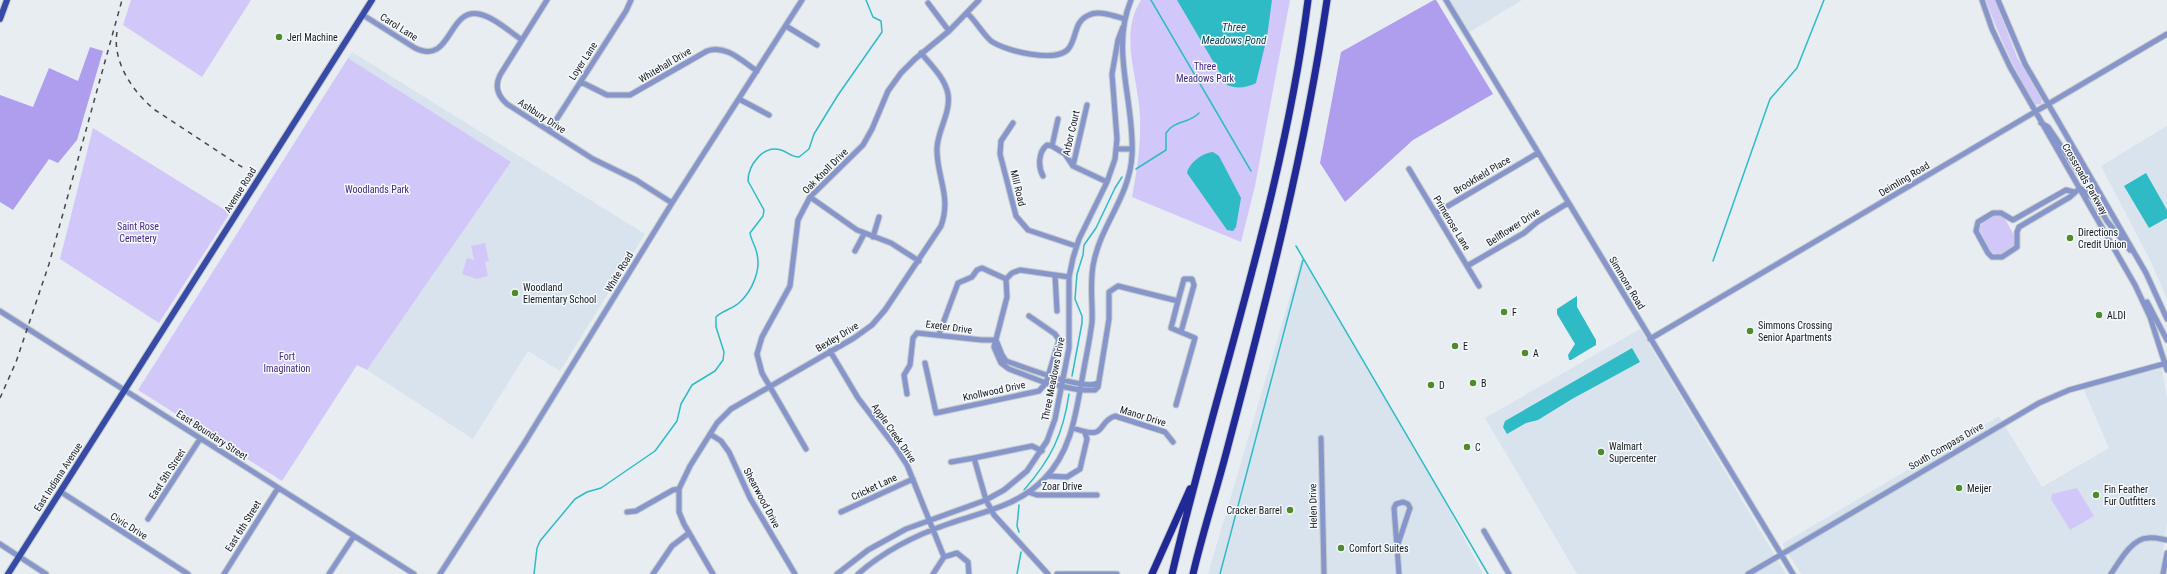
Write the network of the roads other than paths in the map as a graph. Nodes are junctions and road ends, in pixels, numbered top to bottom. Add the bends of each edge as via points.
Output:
1 (7, 0) edge
2 (372, 0) edge
3 (548, 0) edge
4 (631, 0) edge
5 (802, 0) edge
6 (979, 0) edge
7 (1131, 0) edge
8 (1308, 0) edge
9 (1327, 0) edge
10 (1446, 0) edge
11 (1982, 0) edge
12 (1998, 0) edge
13 (928, 3) dead end
14 (967, 13) junction
15 (363, 15) junction
16 (0, 19) edge
17 (1125, 19) junction
18 (786, 26) junction
19 (1123, 28) junction
20 (949, 30) junction
21 (2167, 34) edge
22 (522, 40) junction
23 (817, 45) dead end
24 (921, 53) junction
25 (757, 70) junction
26 (581, 82) junction
27 (739, 99) junction
28 (2048, 104) junction
29 (1087, 105) dead end
30 (2035, 112) junction
31 (769, 115) dead end
32 (1058, 119) dead end
33 (2041, 122) junction
34 (1013, 123) dead end
35 (549, 131) junction
36 (1052, 146) junction
37 (1117, 149) junction
38 (1132, 149) junction
39 (1538, 153) junction
40 (1073, 166) junction
41 (1409, 168) dead end
42 (1043, 176) dead end
43 (2092, 181) junction
44 (1107, 182) junction
45 (2080, 188) junction
46 (2074, 192) junction
47 (810, 197) junction
48 (2051, 199) junction
49 (672, 203) junction
50 (1568, 203) junction
51 (2055, 206) junction
52 (1436, 213) junction
53 (879, 217) dead end
54 (864, 234) junction
55 (873, 236) junction
56 (1076, 246) junction
57 (855, 251) dead end
58 (2135, 254) junction
59 (919, 261) junction
60 (1467, 266) junction
61 (1056, 276) junction
62 (1069, 277) junction
63 (1006, 279) junction
64 (2135, 285) junction
65 (1479, 286) dead end
66 (1178, 301) junction
67 (0, 311) edge
68 (1056, 311) dead end
69 (1029, 316) dead end
70 (2167, 319) edge
71 (1181, 332) junction
72 (939, 334) junction
73 (1650, 339) junction
74 (996, 340) junction
75 (2167, 340) edge
76 (830, 351) junction
77 (925, 363) dead end
78 (2166, 363) edge
79 (2167, 370) edge
80 (1048, 376) junction
81 (1046, 383) junction
82 (1062, 383) junction
83 (1081, 383) junction
84 (1098, 383) junction
85 (770, 386) junction
86 (1080, 390) junction
87 (125, 391) junction
88 (907, 394) dead end
89 (1176, 406) dead end
90 (1073, 428) junction
91 (1085, 433) junction
92 (710, 434) junction
93 (1321, 438) dead end
94 (200, 439) junction
95 (1173, 442) dead end
96 (806, 449) dead end
97 (1042, 452) junction
98 (974, 458) junction
99 (951, 462) dead end
100 (1198, 469) junction
101 (1047, 476) junction
102 (913, 479) junction
103 (278, 488) junction
104 (679, 489) junction
105 (60, 492) junction
106 (1028, 492) junction
107 (1097, 495) dead end
108 (986, 500) junction
109 (991, 510) junction
110 (627, 512) dead end
111 (841, 512) dead end
112 (148, 518) dead end
113 (929, 519) junction
114 (933, 529) junction
115 (1484, 531) dead end
116 (689, 533) junction
117 (354, 536) junction
118 (2167, 540) edge
119 (0, 544) edge
120 (1397, 547) junction
121 (2167, 553) edge
122 (1781, 555) junction
123 (19, 557) junction
124 (944, 557) junction
125 (1077, 573) edge
126 (8, 574) edge
127 (46, 574) edge
128 (188, 574) edge
129 (224, 574) edge
130 (329, 574) edge
131 (414, 574) edge
132 (440, 574) edge
133 (653, 574) edge
134 (713, 574) edge
135 (795, 574) edge
136 (837, 574) edge
137 (858, 574) edge
138 (933, 574) edge
139 (969, 574) edge
140 (1048, 574) edge
141 (1057, 574) edge
142 (1117, 574) edge
143 (1152, 574) edge
144 (1172, 574) edge
145 (1193, 574) edge
146 (1324, 574) edge
147 (1399, 574) edge
148 (1509, 574) edge
149 (1748, 574) edge
150 (1793, 574) edge
151 (2111, 574) edge
152 (2163, 574) edge

1 - 16 main road
2 - 15 main road, Avenue Road
3 - 22 street, Ashbury Drive
4 - 26 street, Loyer Lane
5 - 18 street, White Road
6 - 14 street, Oak Knoll Drive
7 - 17 street, Three Meadows Drive
8 - 100 highway via 1272,197 1236,337
9 - 145 highway via 1288,210
10 - 39 street, Simmons Road
11 - 30 street, Crossroads Parkway via 2001,49
12 - 28 street, Crossroads Parkway via 2016,46
13 - 20 street
14 - 17 street via 995,43 1007,49 1052,57 1068,50 1080,22 1088,15 1099,13
14 - 20 street, Oak Knoll Drive
15 - 22 street, Carol Lane via 415,48 425,51 440,48 459,20 471,14 484,16
15 - 87 main road, Avenue Road
17 - 19 street, Three Meadows Drive
18 - 23 street
18 - 25 street, White Road
19 - 37 street, Three Meadows Drive via 1118,40 1112,74
19 - 38 street, Three Meadows Drive via 1122,56 1131,120
20 - 24 street, Oak Knoll Drive
21 - 28 street, Deimling Road
22 - 35 street, Ashbury Drive via 498,78 498,92 507,104
24 - 47 street, Oak Knoll Drive via 895,81 863,145
24 - 59 street, Bexley Drive via 944,83 949,103 937,147 946,212 938,232
25 - 26 street, Whitehall Drive via 725,51 714,49 630,95 607,95
25 - 27 street, White Road
26 - 35 street, Loyer Lane
27 - 31 street
27 - 49 street, White Road
28 - 30 street, Deimling Road
28 - 43 street, Crossroads Parkway
29 - 40 street, Arbor Court
30 - 33 street, Crossroads Parkway
30 - 73 street, Deimling Road
32 - 36 street
33 - 43 street via 2048,127 2080,174
33 - 45 street, Crossroads Parkway
34 - 56 street, Mill Road via 1001,141 1000,154 1016,216 1028,230
35 - 49 street, Ashbury Drive
36 - 40 street via 1065,154
36 - 42 street via 1047,145 1042,149 1039,164
37 - 38 street
37 - 44 street, Three Meadows Drive
38 - 83 street, Three Meadows Drive via 1125,190 1093,262 1092,322
39 - 50 street, Simmons Road
39 - 52 street, Brookfield Place
40 - 44 street
41 - 52 street, Primerose Lane
43 - 58 street, Crossroads Parkway
44 - 56 street, Three Meadows Drive
45 - 46 street
45 - 58 street via 2094,199 2107,221
45 - 64 street, Crossroads Parkway
46 - 48 street via 2066,190
46 - 51 street
47 - 54 street
47 - 85 street, Oak Knoll Drive via 801,210 796,226 790,286 762,337 758,350 760,367
48 - 51 street
48 - 51 street via 2017,219 2010,219 1995,212 1980,220 1976,225 1976,231 1988,253 1997,258 2015,249 2018,244 2019,227
49 - 132 street, White Road via 540,419
50 - 60 street, Bellflower Drive via 1524,233
50 - 73 street, Simmons Road
52 - 60 street, Primerose Lane
53 - 55 street
54 - 55 street
54 - 57 street
55 - 59 street via 900,248
56 - 62 street, Three Meadows Drive
58 - 70 street, Crossroads Parkway
59 - 76 street, Bexley Drive via 872,325
60 - 65 street, Primerose Lane
61 - 62 street
61 - 63 street via 1020,270
61 - 68 street
62 - 82 street, Three Meadows Drive via 1070,338
63 - 72 street via 979,268 972,277 958,283
63 - 74 street via 1007,297
64 - 75 street
64 - 78 street, Crossroads Parkway via 2150,317
66 - 71 street via 1171,328
66 - 71 street via 1184,280 1192,279 1194,285
66 - 84 street via 1118,286 1112,288 1109,292 1109,318
67 - 87 street, East Boundary Street
69 - 80 street via 1055,334 1059,340
71 - 89 street via 1194,339
72 - 74 street, Exeter Drive
72 - 88 street, Exeter Drive via 920,332 914,336 910,365 904,375
73 - 122 street, Simmons Road
74 - 80 street via 1006,361
74 - 81 street via 994,347 1000,362
76 - 85 street, Bexley Drive
76 - 102 street, Apple Creek Drive via 858,398 896,448
77 - 81 street, Knollwood Drive via 936,413 1039,391
78 - 79 street, Crossroads Parkway
78 - 122 street, South Compass Drive via 2069,390 2039,403
80 - 81 street
80 - 82 street
81 - 82 street
82 - 83 street
82 - 86 street
82 - 97 street, Three Meadows Drive via 1055,419
83 - 84 street
83 - 86 street, Three Meadows Drive
84 - 86 street via 1095,390
85 - 92 street, Bexley Drive via 731,409
85 - 96 street, Oak Knoll Drive
86 - 90 street, Three Meadows Drive
87 - 94 street, East Boundary Street
87 - 105 main road, East Indiana Avenue
90 - 91 street
90 - 101 street, Three Meadows Drive via 1062,455
91 - 95 street, Manor Drive via 1101,430 1111,417 1115,416 1165,432
91 - 101 street via 1087,439 1080,469 1067,477
92 - 104 street, Bexley Drive
92 - 135 street, Shearwood Drive via 721,441 729,452 750,498
93 - 146 street, Helen Drive
94 - 103 street, East Boundary Street
94 - 112 street, East 5th Street
97 - 98 street via 1032,446
97 - 108 street, Three Meadows Drive via 1020,478
98 - 99 street
98 - 108 street
100 - 143 highway
100 - 144 highway
101 - 106 street, Three Meadows Drive
102 - 111 street, Cricket Lane
102 - 113 street, Apple Creek Drive
103 - 117 street, East Boundary Street
103 - 129 street, East 6th Street
104 - 110 street via 636,511
104 - 116 street, Bexley Drive via 679,512
105 - 123 main road, East Indiana Avenue
105 - 128 street, Civic Drive
106 - 107 street, Zoar Drive via 1037,495
106 - 109 street, Three Meadows Drive
108 - 109 street
108 - 113 street, Three Meadows Drive
109 - 114 street, Three Meadows Drive
109 - 140 street
113 - 114 street, Apple Creek Drive
113 - 136 street, Three Meadows Drive via 874,546
114 - 124 street, Apple Creek Drive
114 - 137 street, Three Meadows Drive via 890,551
115 - 148 street
116 - 133 street via 672,546
116 - 134 street, Bexley Drive
117 - 130 street
117 - 131 street, East Boundary Street
118 - 151 street via 2147,538 2138,541
119 - 123 street
120 - 120 street via 1410,508 1403,502 1396,504 1394,508
120 - 147 street
121 - 152 street
122 - 149 street, South Compass Drive
122 - 150 street, Simmons Road
123 - 126 main road, East Indiana Avenue
123 - 127 street
124 - 138 street
124 - 139 street via 957,553 961,555 968,562
125 - 141 street
125 - 142 street

